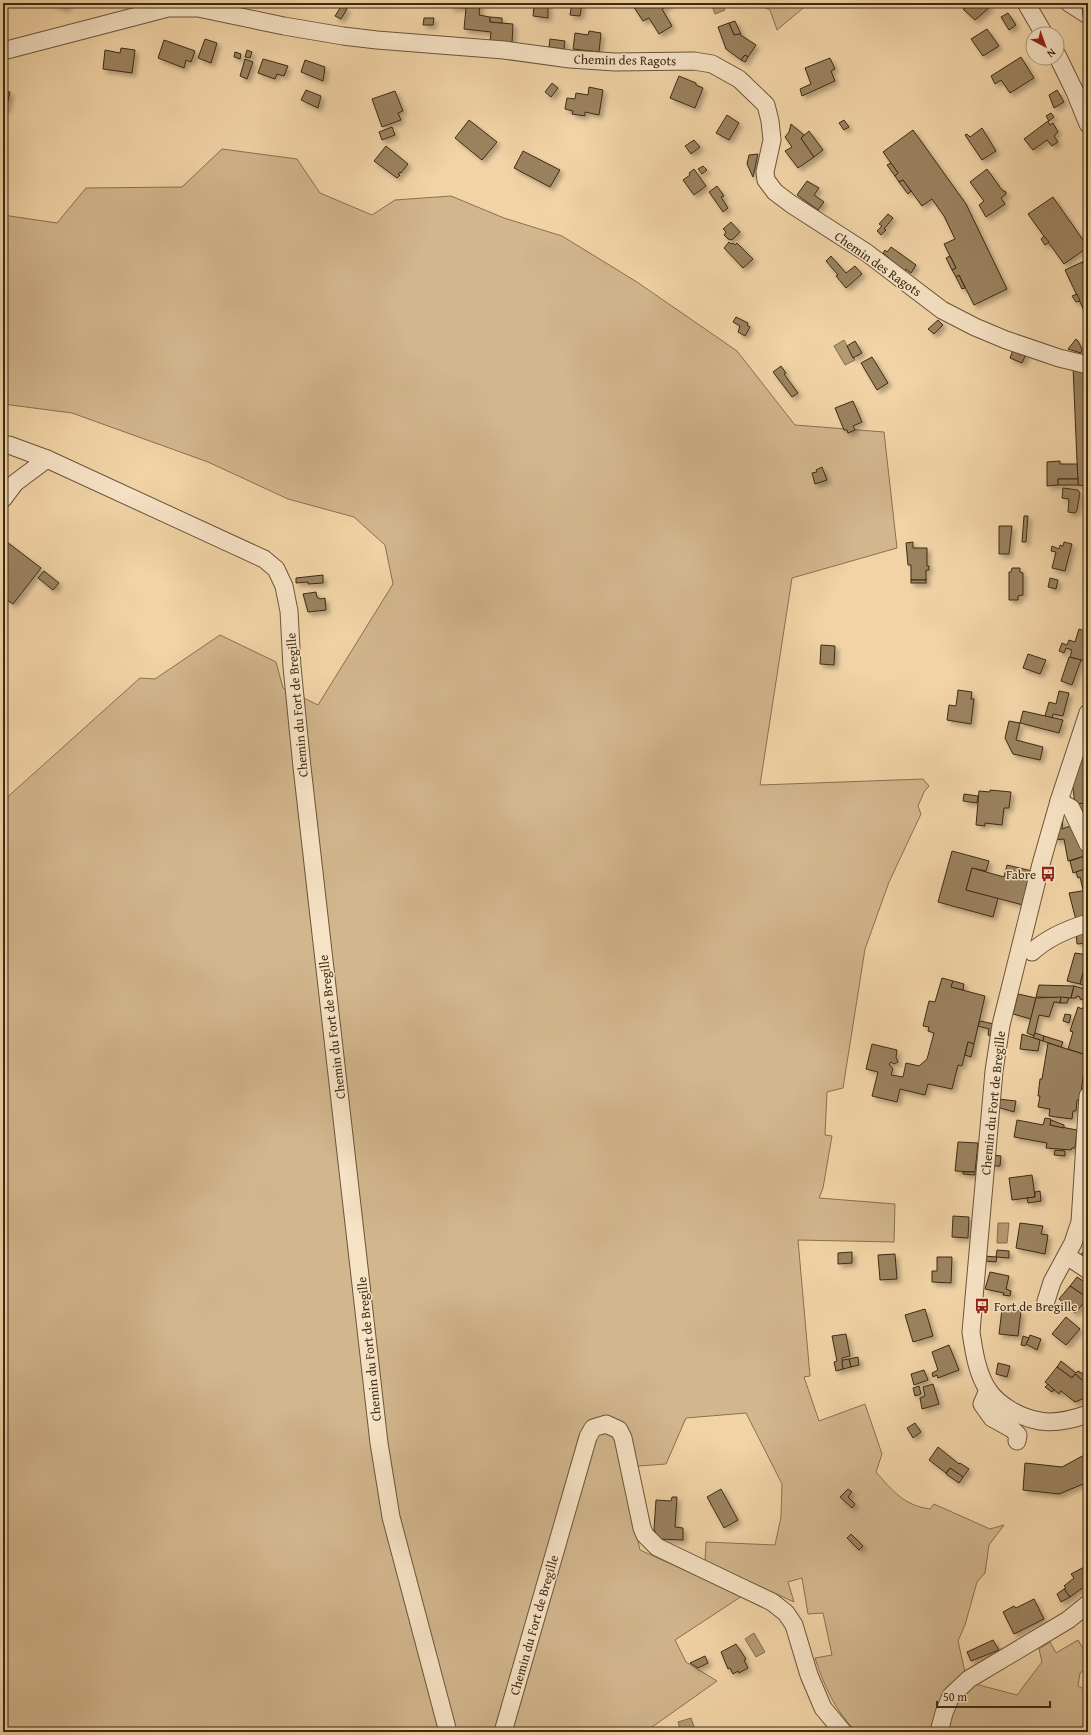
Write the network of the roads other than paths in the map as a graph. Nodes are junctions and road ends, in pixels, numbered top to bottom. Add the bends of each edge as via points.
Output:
1 (1026, 3) edge
2 (1069, 3) edge
3 (1088, 14) edge
4 (1039, 26) edge
5 (3, 51) edge
6 (1062, 66) edge
7 (1088, 124) edge
8 (1088, 365) edge
9 (3, 446) edge
10 (47, 459) junction
11 (9, 482) edge
12 (3, 499) edge
13 (1088, 713) edge
14 (1059, 801) junction
15 (1088, 844) edge
16 (1081, 925) edge
17 (1032, 952) dead end
18 (1088, 1096) edge
19 (1067, 1256) junction
20 (1088, 1270) edge
21 (1046, 1301) dead end
22 (988, 1390) junction
23 (1088, 1414) edge
24 (1017, 1441) dead end
25 (1088, 1604) edge
26 (448, 1732) edge
27 (502, 1732) edge
28 (842, 1732) edge
29 (939, 1732) edge

1 - 4 street
2 - 3 street
5 - 8 street, Chemin des Ragots via 168,8 198,8 284,26 370,39 607,62 694,61 712,64 739,80 766,105 772,140 765,172 766,180 775,192 867,253 942,310 1006,340
6 - 7 street
9 - 10 street, Chemin du Fort de Bregille via 10,445
10 - 11 street
10 - 26 street, Chemin du Fort de Bregille via 264,559 276,570 284,586 289,611 302,767 379,1443 391,1517
11 - 12 street
13 - 14 street, Chemin du Fort de Bregille
14 - 15 street via 1071,808
14 - 22 street, Chemin du Fort de Bregille via 1008,998 994,1070 971,1332 977,1367
16 - 17 street via 1042,942
18 - 19 street via 1080,1222
19 - 20 street
19 - 21 street via 1052,1282
22 - 23 street, Chemin du Fort de Bregille via 1010,1410 1040,1421 1071,1420
22 - 24 street via 982,1404 992,1418 1018,1435
25 - 29 street via 1068,1620 969,1679 951,1696
27 - 28 street, Chemin du Fort de Bregille via 588,1437 592,1428 606,1424 619,1430 623,1438 645,1535 657,1547 772,1602 786,1613 794,1625 809,1675 823,1708

